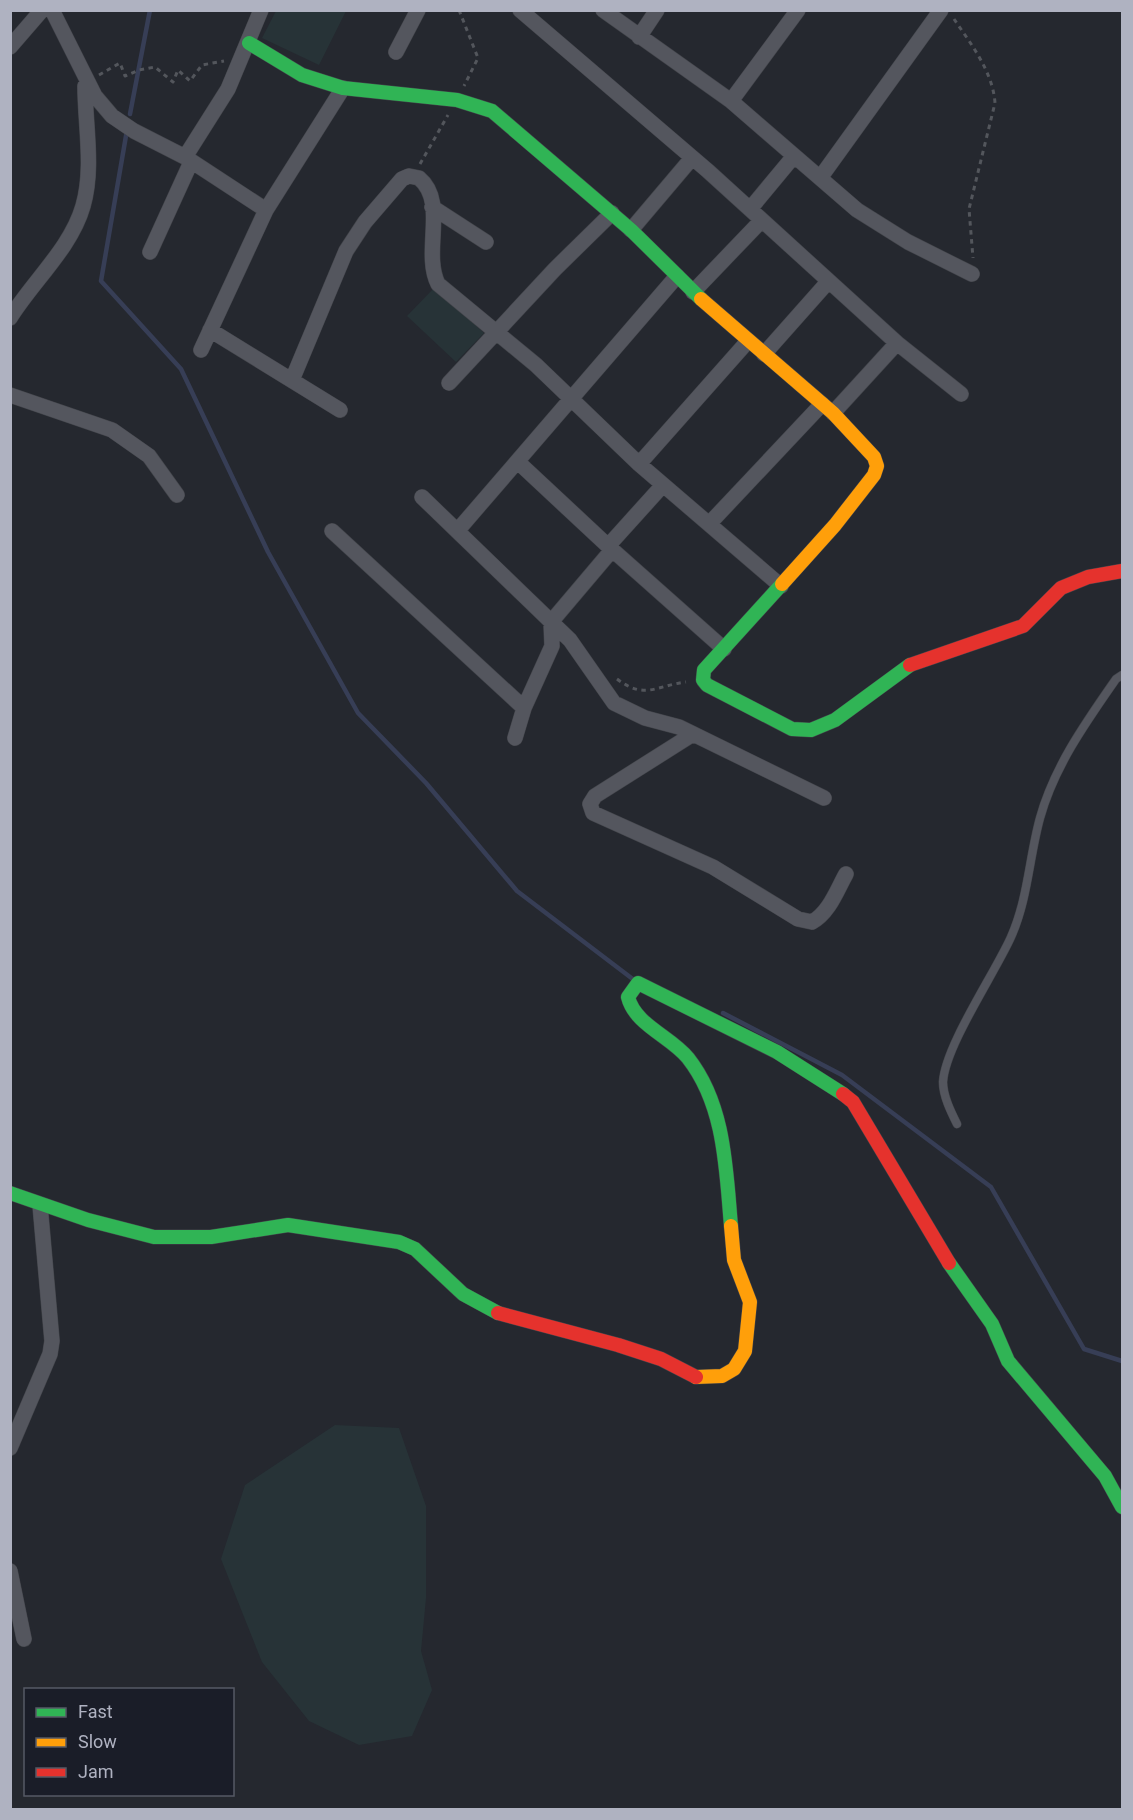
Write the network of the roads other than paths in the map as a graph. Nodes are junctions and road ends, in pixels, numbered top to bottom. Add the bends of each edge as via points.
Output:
1 (42, 10) edge
2 (52, 10) edge
3 (261, 10) edge
4 (418, 10) edge
5 (520, 10) edge
6 (603, 10) edge
7 (657, 10) edge
8 (798, 10) edge
9 (947, 13) edge
10 (639, 37) junction
11 (10, 47) edge
12 (246, 50) junction
13 (396, 52) dead end
14 (87, 82) junction
15 (343, 88) junction
16 (731, 100) junction
17 (794, 156) junction
18 (692, 158) junction
19 (188, 160) junction
20 (820, 178) junction
21 (432, 207) junction
22 (750, 209) junction
23 (266, 210) junction
24 (612, 213) junction
25 (761, 221) junction
26 (631, 230) junction
27 (486, 242) dead end
28 (150, 252) dead end
29 (972, 274) road end
30 (677, 276) junction
31 (827, 283) junction
32 (693, 292) junction
33 (10, 318) edge
34 (210, 330) junction
35 (498, 333) junction
36 (748, 341) junction
37 (897, 343) junction
38 (201, 350) dead end
39 (764, 354) junction
40 (292, 380) junction
41 (449, 383) dead end
42 (10, 394) edge
43 (961, 394) dead end
44 (571, 398) junction
45 (827, 408) junction
46 (340, 410) dead end
47 (518, 462) junction
48 (639, 464) junction
49 (663, 485) junction
50 (177, 495) dead end
51 (422, 497) dead end
52 (709, 524) junction
53 (332, 531) dead end
54 (458, 531) junction
55 (610, 548) junction
56 (1122, 571) edge
57 (781, 586) junction
58 (551, 622) junction
59 (724, 649) junction
60 (1122, 675) edge
61 (525, 708) junction
62 (693, 734) junction
63 (515, 738) dead end
64 (824, 798) dead end
65 (846, 874) dead end
66 (957, 1125) dead end
67 (10, 1194) edge
68 (40, 1205) junction
69 (10, 1448) edge
70 (1122, 1507) edge
71 (10, 1571) edge
72 (24, 1639) dead end

1 - 11 street
2 - 14 street
3 - 12 street
4 - 13 street
5 - 18 street
6 - 10 street
7 - 10 street
8 - 16 street
9 - 20 street
10 - 16 street
12 - 15 street
12 - 19 street
14 - 19 street via 112,116
14 - 33 street via 88,162 83,206 61,248
15 - 23 street
15 - 24 street via 457,100 492,111
16 - 17 street
17 - 20 street
17 - 22 street
18 - 22 street
18 - 26 street
19 - 23 street
19 - 28 street
20 - 29 street via 857,210 908,242
21 - 27 street
21 - 35 street via 431,266 438,284
21 - 40 street via 429,189 419,178 409,176 402,179 366,222 346,251
22 - 25 street
23 - 34 street
24 - 26 street
24 - 35 street
25 - 31 street
25 - 32 street
26 - 30 street
30 - 32 street
30 - 44 street
31 - 37 street
31 - 39 street
32 - 36 street
34 - 38 street
34 - 40 street
35 - 41 street
35 - 44 street
36 - 39 street
36 - 48 street
37 - 43 street
37 - 45 street
39 - 45 street
40 - 46 street
42 - 50 street via 111,430 149,456
44 - 47 street
44 - 48 street
45 - 52 street
45 - 57 street via 868,448 877,466 857,497
47 - 54 street
47 - 55 street
48 - 49 street
49 - 52 street
49 - 55 street
51 - 54 street
52 - 57 street
53 - 61 street
54 - 58 street
55 - 58 street
55 - 59 street
56 - 59 street via 1112,570 1057,591 1036,617 1023,626 913,663 821,728 792,729 707,685 704,670
57 - 59 street
58 - 61 street via 552,646
58 - 62 street via 579,651 614,703
60 - 66 lane via 1089,719 1052,784 1014,927 945,1070 945,1093
61 - 63 street
62 - 64 street
62 - 65 street via 595,796 590,804 593,813 713,867 798,919 812,922 820,918
67 - 68 street
68 - 69 street via 52,1341
68 - 70 street via 154,1237 211,1237 288,1225 392,1240 415,1249 464,1294 505,1317 618,1344 697,1377 722,1376 734,1369 745,1351 750,1302 734,1260 720,1129 689,1060 631,1009 628,997 638,983 768,1048 834,1086 853,1102 943,1255 992,1323 1008,1361 1105,1476
71 - 72 street

